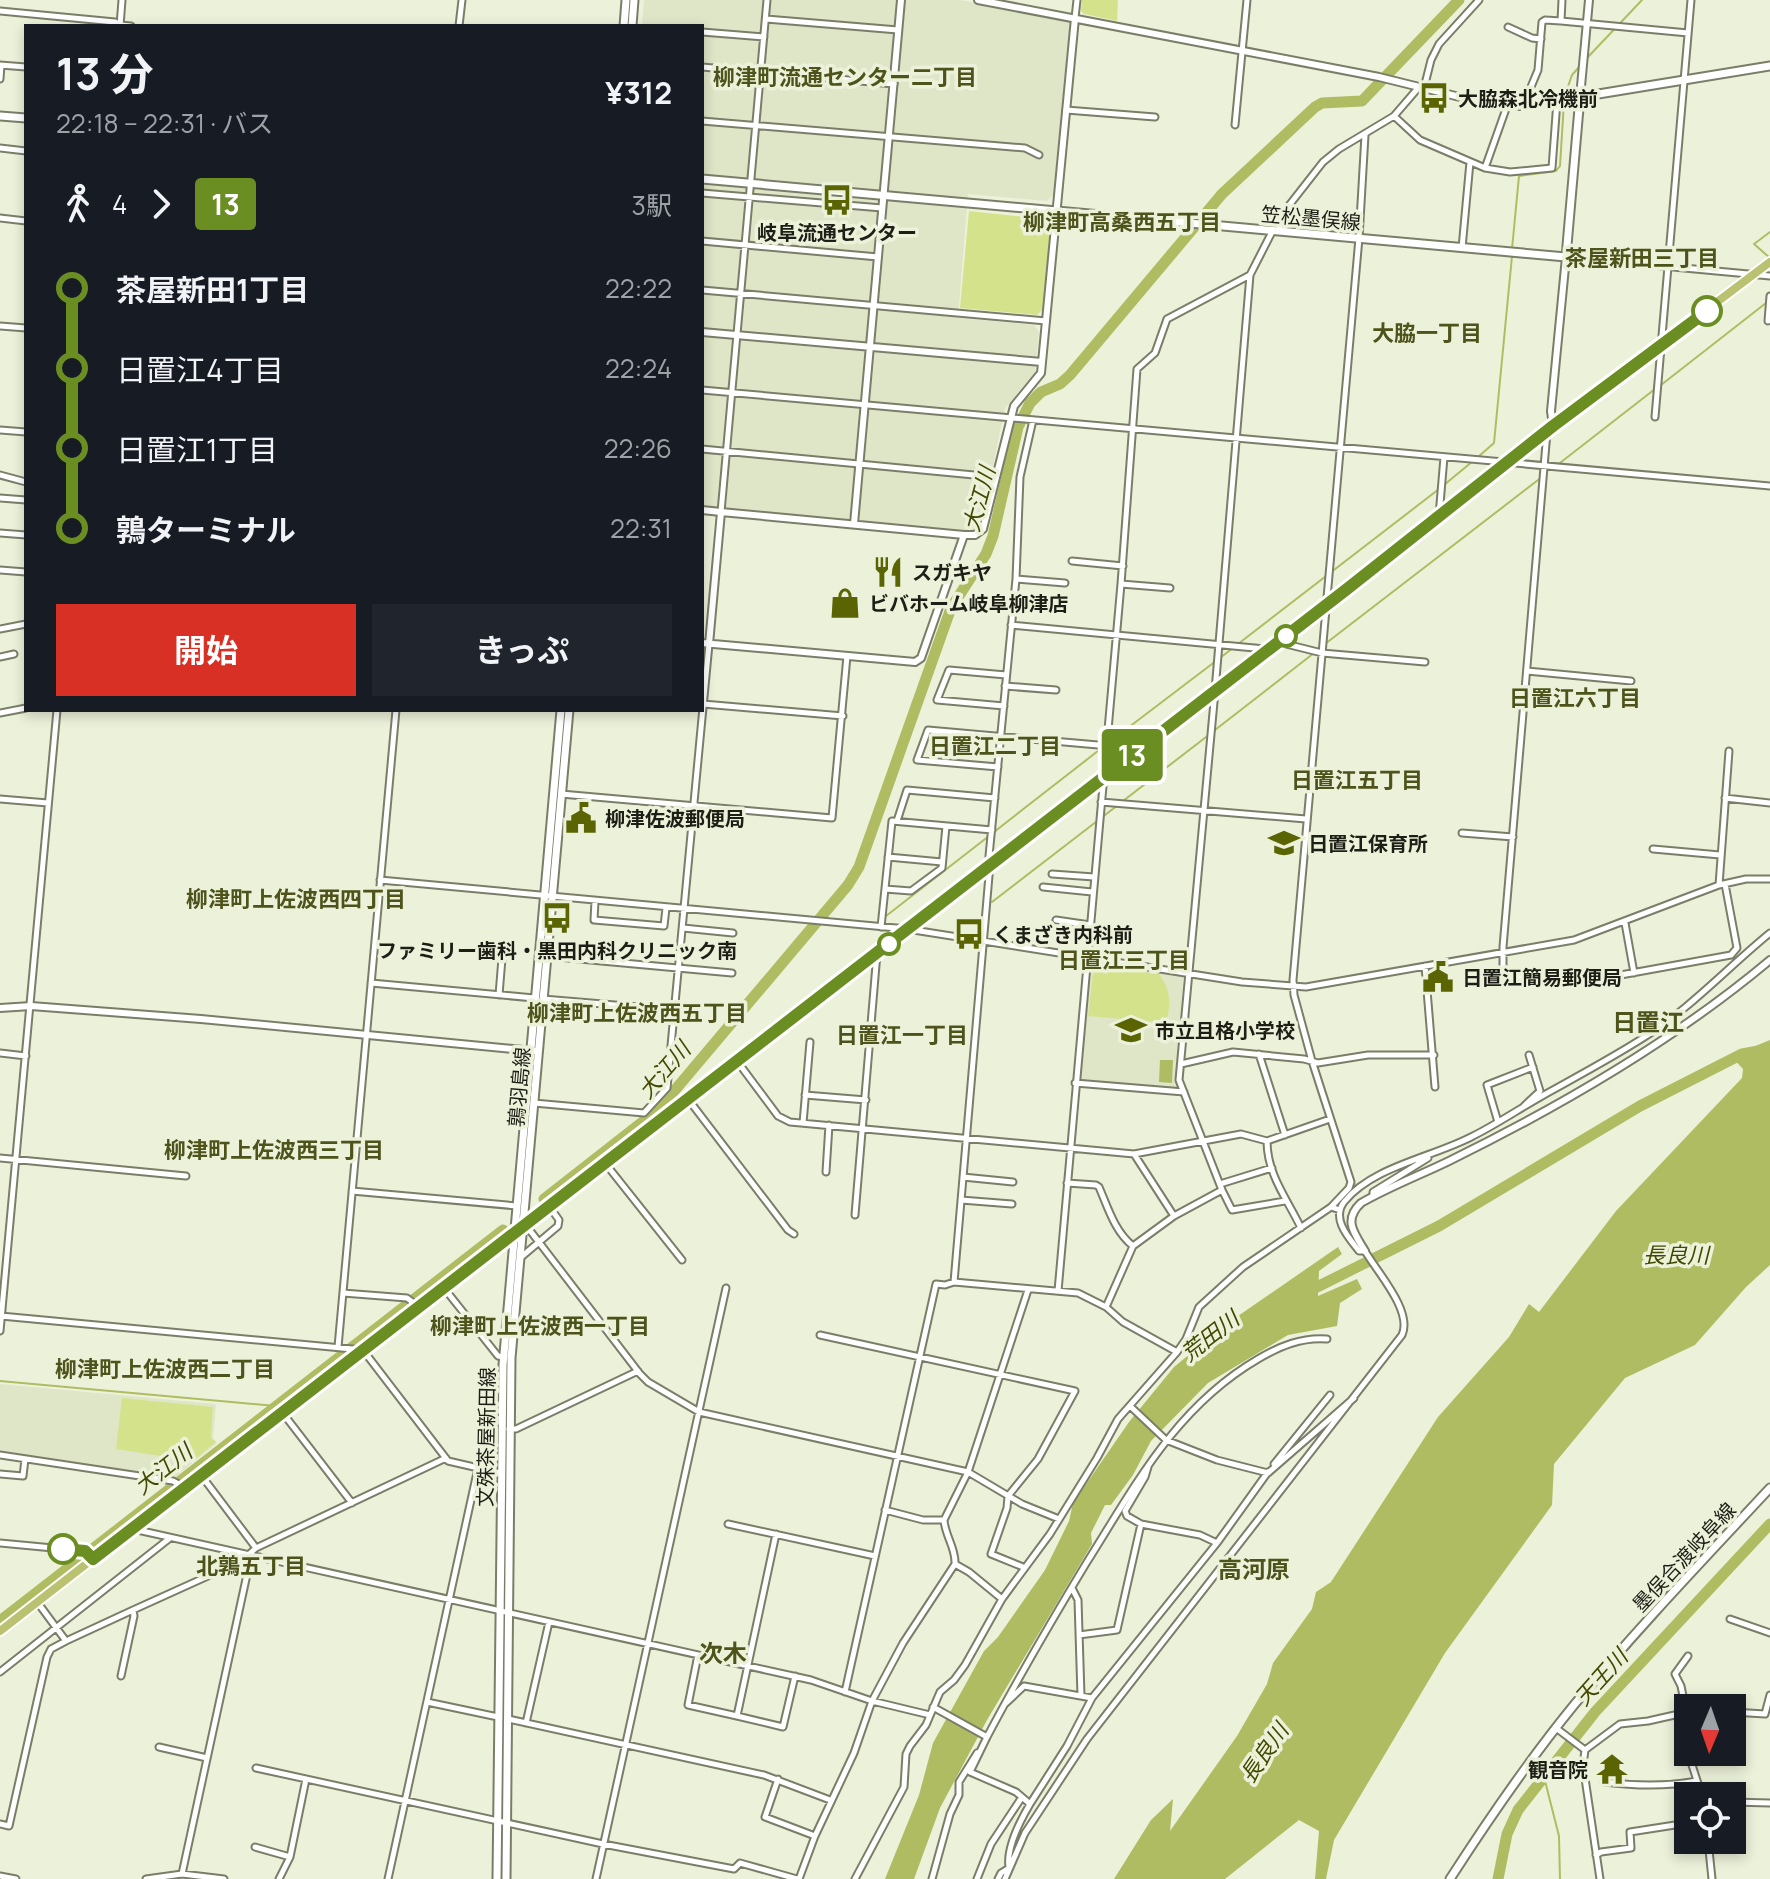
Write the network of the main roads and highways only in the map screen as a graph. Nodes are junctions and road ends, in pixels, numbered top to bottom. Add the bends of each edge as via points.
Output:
1 (626, 0) edge
2 (634, 0) edge
3 (624, 24) edge
4 (632, 24) edge
5 (1770, 66) edge
6 (0, 116) edge
7 (24, 118) edge
8 (704, 179) edge
9 (1770, 262) edge
10 (561, 712) edge
11 (569, 712) edge
12 (549, 897) junction
13 (539, 999) junction
14 (534, 1051) junction
15 (520, 1228) junction
16 (1770, 1488) edge
17 (504, 1612) junction
18 (0, 1631) edge
19 (497, 1879) edge
20 (506, 1879) edge
21 (1450, 1879) edge

1 - 3 main road
2 - 4 main road
5 - 8 main road, 笠松墨俣線 via 1580,97 1566,257
6 - 7 main road
9 - 15 main road via 688,1099 653,1115 605,1163
10 - 12 main road
11 - 12 main road, 鶉羽島線
12 - 13 main road
12 - 13 main road, 鶉羽島線
13 - 14 main road, 鶉羽島線
14 - 15 main road, 鶉羽島線 via 534,1103
14 - 15 main road, 文殊茶屋新田線 via 517,1206
15 - 17 main road, 文殊茶屋新田線
15 - 17 main road, 文殊茶屋新田線 via 503,1357
15 - 18 main road via 201,1475 180,1485
16 - 21 main road, 墨俣合渡岐阜線 via 1610,1662 1556,1728
17 - 19 main road, 文殊茶屋新田線
17 - 20 main road, 文殊茶屋新田線

